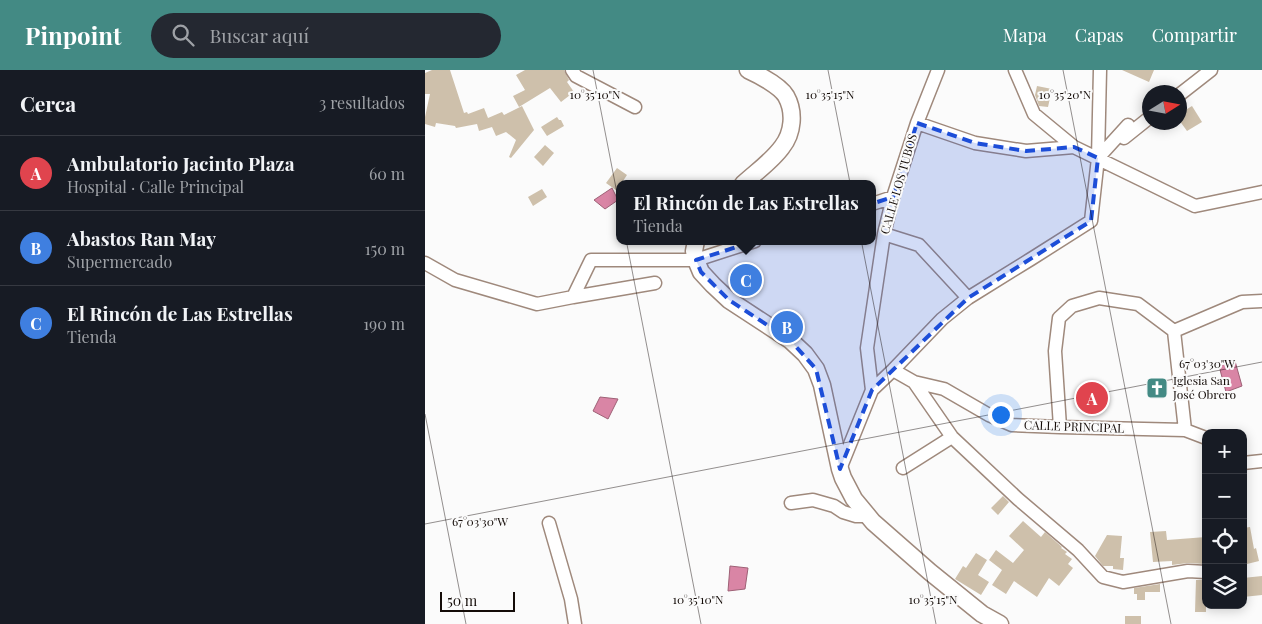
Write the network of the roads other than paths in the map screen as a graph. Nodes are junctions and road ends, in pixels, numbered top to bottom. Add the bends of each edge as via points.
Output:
1 (572, 70) edge
2 (748, 70) edge
3 (938, 70) edge
4 (1015, 70) edge
5 (1099, 70) edge
6 (1211, 70) edge
7 (1187, 89) edge
8 (635, 108) dead end
9 (917, 123) junction
10 (1142, 123) edge
11 (1128, 125) dead end
12 (1075, 147) junction
13 (1098, 158) junction
14 (747, 180) edge
15 (1262, 192) edge
16 (893, 197) junction
17 (876, 203) edge
18 (885, 234) junction
19 (695, 245) edge
20 (743, 245) edge
21 (696, 260) junction
22 (425, 263) edge
23 (655, 283) dead end
24 (573, 297) junction
25 (968, 298) junction
26 (1262, 301) edge
27 (1174, 331) junction
28 (893, 370) junction
29 (914, 382) junction
30 (872, 390) junction
31 (1060, 428) junction
32 (1185, 430) junction
33 (1202, 436) edge
34 (952, 437) junction
35 (1262, 461) edge
36 (1247, 463) edge
37 (903, 468) dead end
38 (840, 469) junction
39 (791, 503) dead end
40 (868, 516) junction
41 (549, 523) dead end
42 (1202, 572) edge
43 (575, 624) edge
44 (1001, 624) edge

1 - 8 street via 576,76
2 - 14 main road via 785,95 792,125 782,148
3 - 9 street, CALLE LOS TUBOS
4 - 12 street via 1034,114
5 - 13 street
6 - 7 street
9 - 12 street via 975,143 1026,151
9 - 16 street, CALLE LOS TUBOS
10 - 13 street
11 - 13 street
12 - 13 street
13 - 15 street via 1195,206
13 - 25 street via 1091,221
16 - 17 street
16 - 18 street, CALLE LOS TUBOS
18 - 25 street via 919,245
18 - 30 street, CALLE LOS TUBOS via 867,348
19 - 21 main road
20 - 21 street
21 - 24 street via 591,260
21 - 38 main road via 701,272 729,300 790,340 816,369
22 - 24 street via 455,280 537,304
23 - 24 street
25 - 28 street via 942,319
26 - 27 street via 1242,302
27 - 31 street via 1139,304 1099,298 1072,306 1059,318 1055,351
27 - 32 street
28 - 29 street, CALLE PRINCIPAL
28 - 30 street
29 - 31 street, CALLE PRINCIPAL via 944,389 1012,425
29 - 34 street
30 - 38 street
31 - 32 street, CALLE PRINCIPAL
32 - 33 street, CALLE PRINCIPAL
34 - 37 street
34 - 42 street via 1078,550 1103,577 1123,582
35 - 36 street
38 - 40 main road via 854,499
39 - 40 street via 813,500 856,516
40 - 44 main road via 930,572 982,614
41 - 43 street via 571,598

